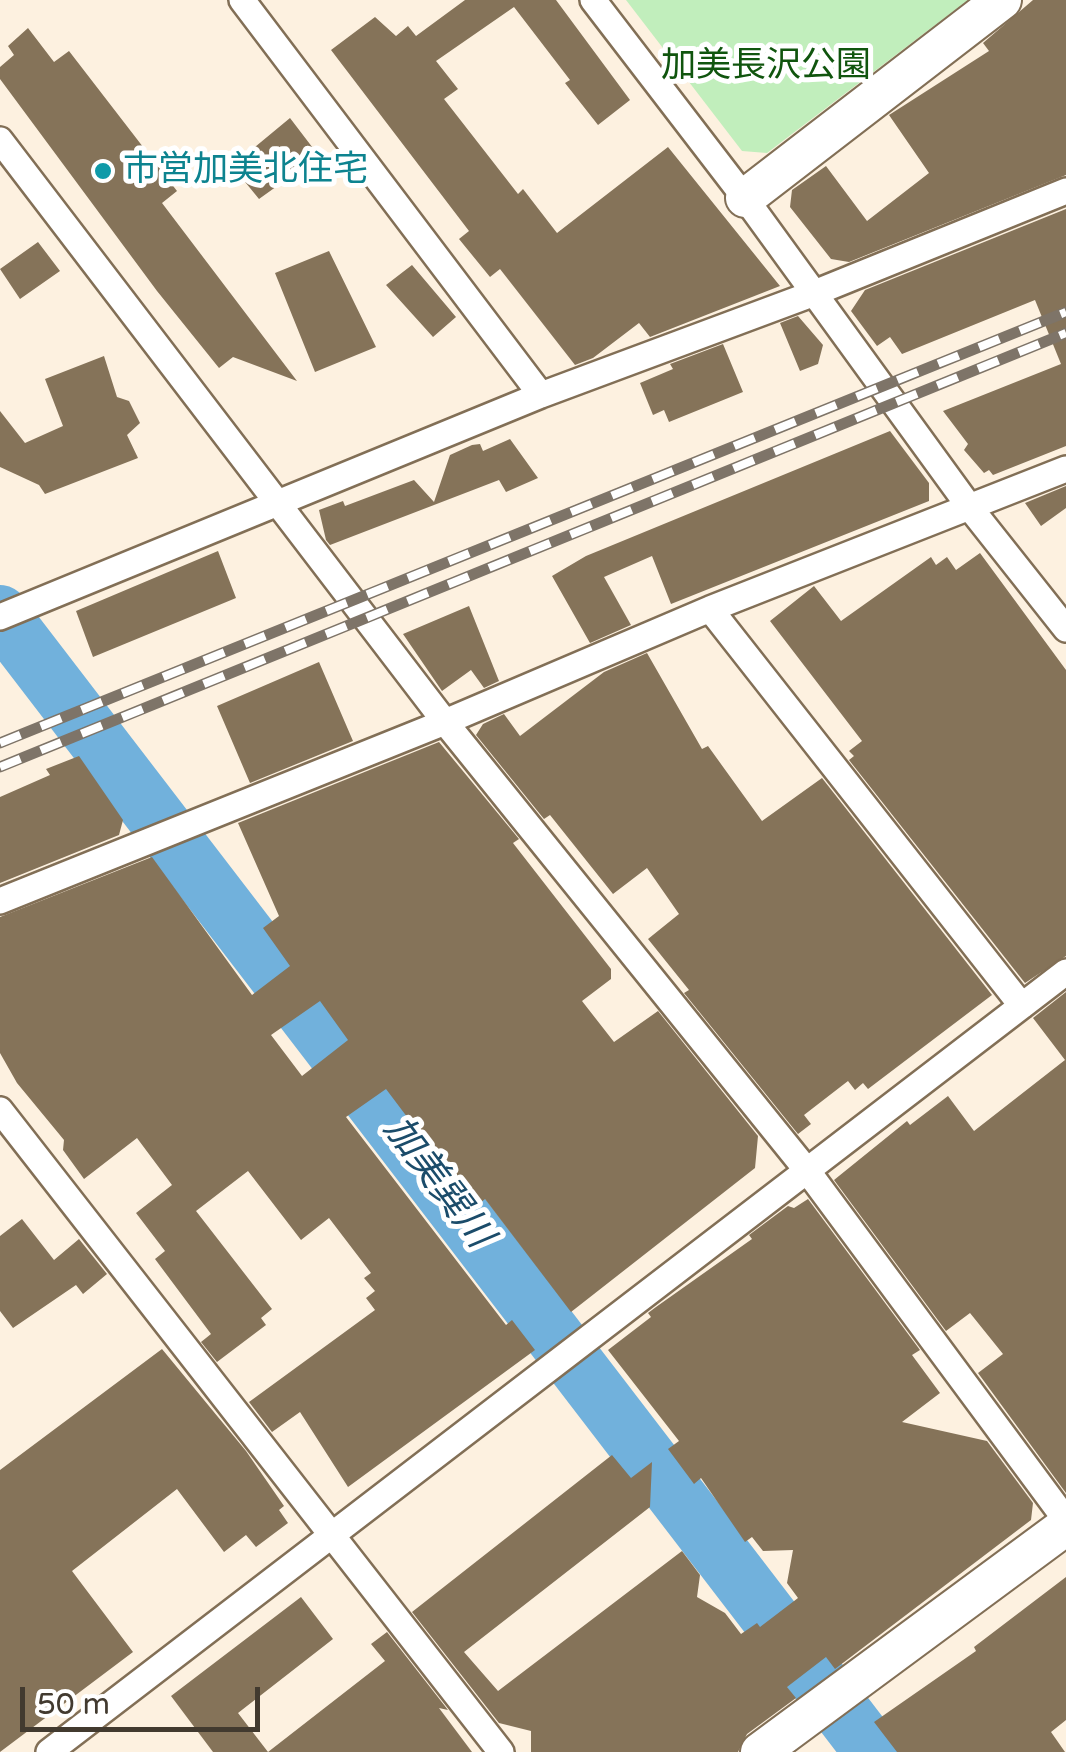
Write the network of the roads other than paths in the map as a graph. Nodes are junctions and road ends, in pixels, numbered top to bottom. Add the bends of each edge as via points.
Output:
1 (242, 0) edge
2 (593, 0) edge
3 (1002, 0) edge
4 (0, 140) edge
5 (1066, 191) edge
6 (745, 198) junction
7 (812, 294) junction
8 (541, 394) junction
9 (1066, 469) edge
10 (276, 504) junction
11 (970, 509) junction
12 (710, 609) junction
13 (5, 615) edge
14 (1066, 629) edge
15 (445, 722) junction
16 (0, 901) edge
17 (1066, 972) edge
18 (1022, 1006) junction
19 (0, 1110) edge
20 (809, 1172) junction
21 (1066, 1523) edge
22 (335, 1533) junction
23 (49, 1752) edge
24 (502, 1752) edge
25 (760, 1752) edge

1 - 8 street
2 - 6 street
3 - 6 street
4 - 10 street
5 - 7 street
6 - 7 street
7 - 8 street
7 - 11 street
8 - 10 street
9 - 11 street
10 - 13 street
10 - 15 street
11 - 12 street
11 - 14 street
12 - 15 street
12 - 18 street
15 - 16 street
15 - 20 street
17 - 18 street
18 - 20 street
19 - 22 street
20 - 21 street
20 - 22 street
21 - 25 street
22 - 23 street
22 - 24 street

